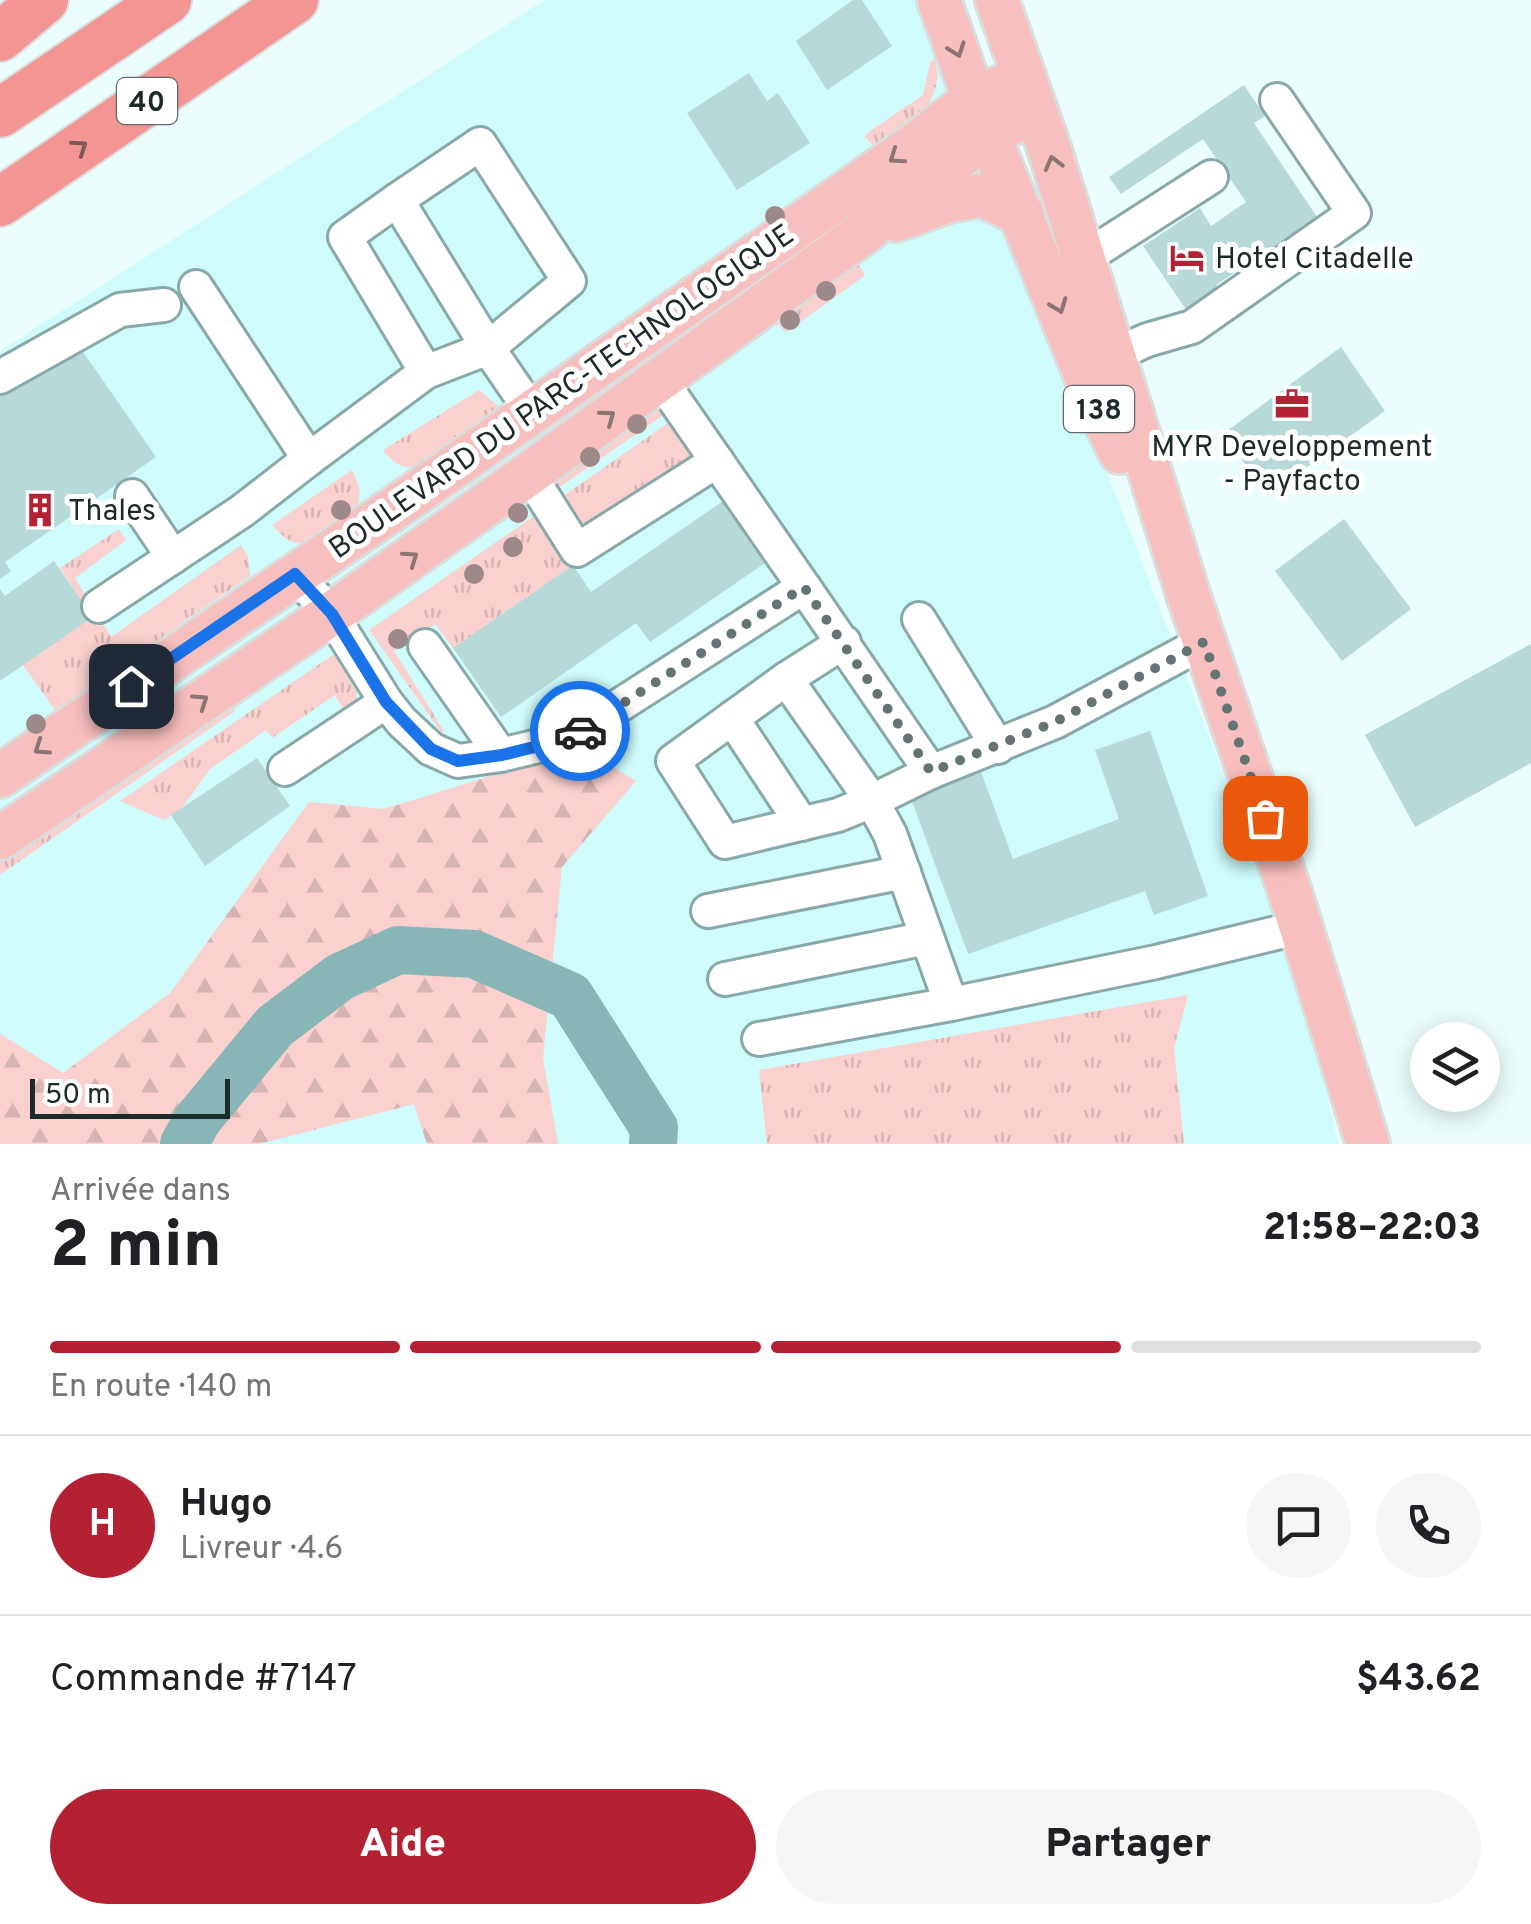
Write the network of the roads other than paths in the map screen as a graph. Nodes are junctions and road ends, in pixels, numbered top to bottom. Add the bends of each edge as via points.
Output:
1 (44, 0) edge
2 (167, 0) edge
3 (294, 0) edge
4 (939, 0) edge
5 (997, 0) edge
6 (0, 37) edge
7 (1030, 95) junction
8 (1277, 100) dead end
9 (0, 113) edge
10 (982, 116) junction
11 (1211, 178) dead end
12 (397, 200) junction
13 (0, 202) edge
14 (1024, 216) junction
15 (867, 230) junction
16 (1083, 259) junction
17 (196, 287) dead end
18 (164, 304) dead end
19 (488, 348) junction
20 (1112, 356) junction
21 (426, 372) junction
22 (0, 377) edge
23 (660, 379) junction
24 (532, 412) junction
25 (310, 459) junction
26 (717, 461) junction
27 (529, 474) junction
28 (132, 496) dead end
29 (173, 556) junction
30 (295, 574) junction
31 (804, 587) junction
32 (1189, 597) junction
33 (99, 606) dead end
34 (332, 614) junction
35 (919, 618) dead end
36 (844, 642) junction
37 (1204, 642) junction
38 (426, 646) dead end
39 (786, 679) junction
40 (386, 702) junction
41 (732, 718) junction
42 (998, 747) junction
43 (502, 755) junction
44 (285, 770) dead end
45 (931, 772) junction
46 (0, 776) edge
47 (872, 801) junction
48 (802, 824) junction
49 (0, 838) edge
50 (904, 872) junction
51 (708, 911) dead end
52 (1301, 927) junction
53 (927, 938) junction
54 (725, 979) dead end
55 (951, 1004) junction
56 (760, 1039) dead end
57 (1368, 1144) edge

1 - 6 highway
2 - 9 highway, 40
13 -> 3 highway, 40
4 -> 10 main road, 138
5 - 7 main road, 138
7 - 10 main road, BOULEVARD DU PARC-TECHNOLOGIQUE
16 -> 7 main road, 138
8 - 20 lane via 1354,212 1192,327
10 - 14 main road, 138
10 - 15 main road, BOULEVARD DU PARC-TECHNOLOGIQUE
10 -> 24 main road, BOULEVARD DU PARC-TECHNOLOGIQUE via 913,146
11 - 16 lane
12 - 19 lane
12 - 19 lane via 480,144 569,281
12 - 21 lane via 344,238
14 - 15 main road, BOULEVARD DU PARC-TECHNOLOGIQUE via 982,194
14 -> 32 main road, 138 via 1096,404
15 - 23 main road, BOULEVARD DU PARC-TECHNOLOGIQUE
16 - 20 main road, 138
17 - 25 lane
18 - 22 lane via 120,310
19 - 21 lane
19 - 24 lane
20 - 32 main road, 138
21 - 25 lane
23 - 26 lane
27 -> 23 main road, BOULEVARD DU PARC-TECHNOLOGIQUE
24 - 30 main road, BOULEVARD DU PARC-TECHNOLOGIQUE
25 - 29 lane
26 - 27 lane via 577,550
26 - 31 lane
34 -> 27 main road, BOULEVARD DU PARC-TECHNOLOGIQUE
28 - 29 lane
29 - 33 lane
30 - 34 lane
30 -> 46 main road, BOULEVARD DU PARC-TECHNOLOGIQUE
31 - 36 lane
31 - 43 lane via 567,739
32 - 37 main road, 138
34 - 40 lane
49 -> 34 main road, BOULEVARD DU PARC-TECHNOLOGIQUE
35 - 42 lane
36 - 39 lane
36 - 45 lane
37 - 42 lane
37 - 52 main road, 138
38 - 43 lane
39 - 41 lane
39 - 47 lane
40 - 43 lane via 431,749 458,761
40 - 44 lane
41 - 48 lane
41 - 48 lane via 673,761 725,842
42 - 45 lane
45 - 47 lane
47 - 48 lane
47 - 50 lane
50 - 51 lane
50 - 53 lane
52 - 55 lane
52 - 57 main road, 138
53 - 54 lane
53 - 55 lane
55 - 56 lane

